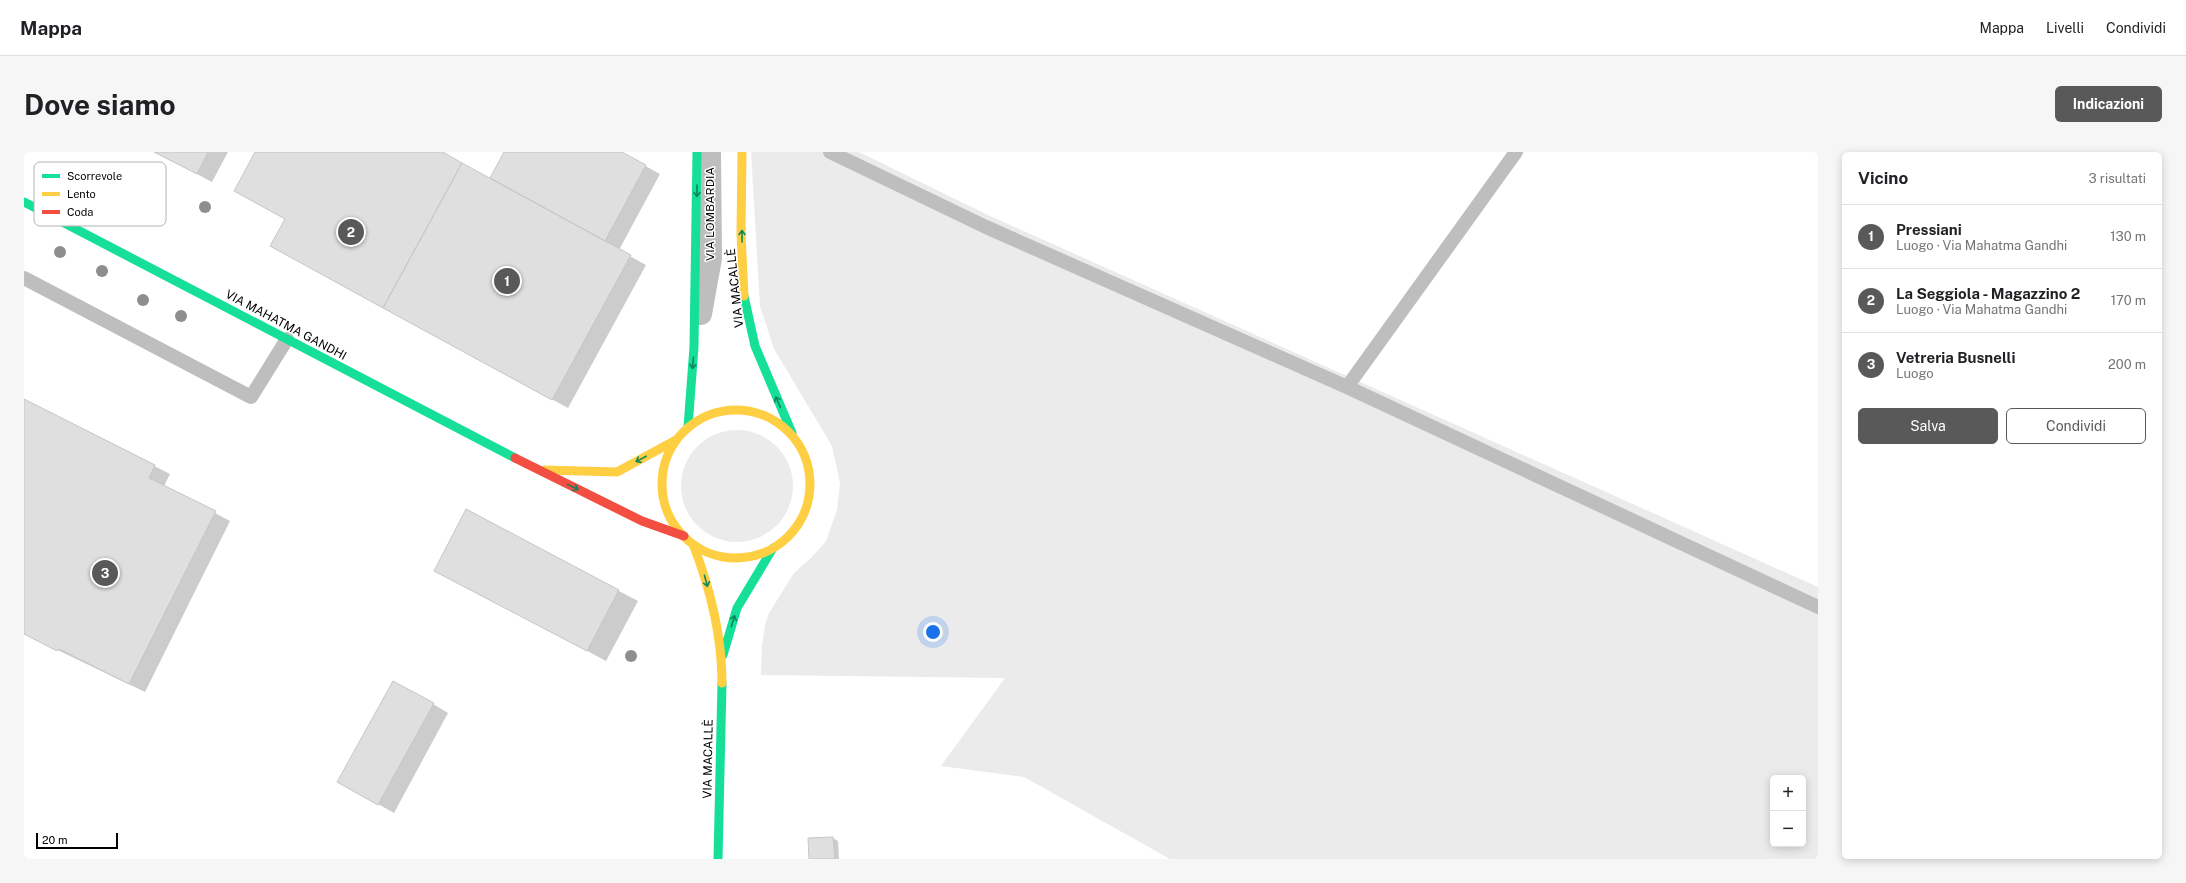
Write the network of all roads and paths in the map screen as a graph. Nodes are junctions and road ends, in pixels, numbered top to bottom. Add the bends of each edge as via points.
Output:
1 (697, 152) edge
2 (710, 152) edge
3 (742, 152) edge
4 (830, 152) edge
5 (1516, 152) edge
6 (24, 202) edge
7 (34, 207) edge
8 (70, 226) edge
9 (24, 278) edge
10 (287, 339) junction
11 (694, 347) junction
12 (1347, 387) junction
13 (688, 427) junction
14 (794, 438) junction
15 (676, 440) junction
16 (538, 470) junction
17 (684, 536) junction
18 (693, 544) junction
19 (773, 548) junction
20 (1818, 607) edge
21 (722, 659) junction
22 (718, 859) edge

1 -> 11 street
2 - 11 street, VIA LOMBARDIA via 711,258
14 -> 3 street, VIA MACALLÈ via 771,386 747,317 742,264
4 - 12 lane via 986,227
5 - 12 lane
6 - 7 street, VIA MAHATMA GANDHI
8 - 10 street, VIA MAHATMA GANDHI
9 - 10 lane via 251,397
10 - 16 street, VIA MAHATMA GANDHI
11 -> 13 street
12 - 20 lane
13 - 14 street via 704,417 732,409 756,412 775,420
13 - 15 street
14 - 19 street via 802,448 810,474 807,506 794,530
15 -> 16 street, VIA MAHATMA GANDHI via 617,472
15 - 17 street via 667,456 662,480 665,504 670,517
16 -> 17 street, VIA MAHATMA GANDHI via 642,521
17 - 18 street
18 - 19 street via 716,555 728,557 758,555
18 -> 21 street, VIA MACALLÈ via 706,578
21 -> 19 street, VIA MACALLÈ via 737,608
21 - 22 street, VIA MACALLÈ

